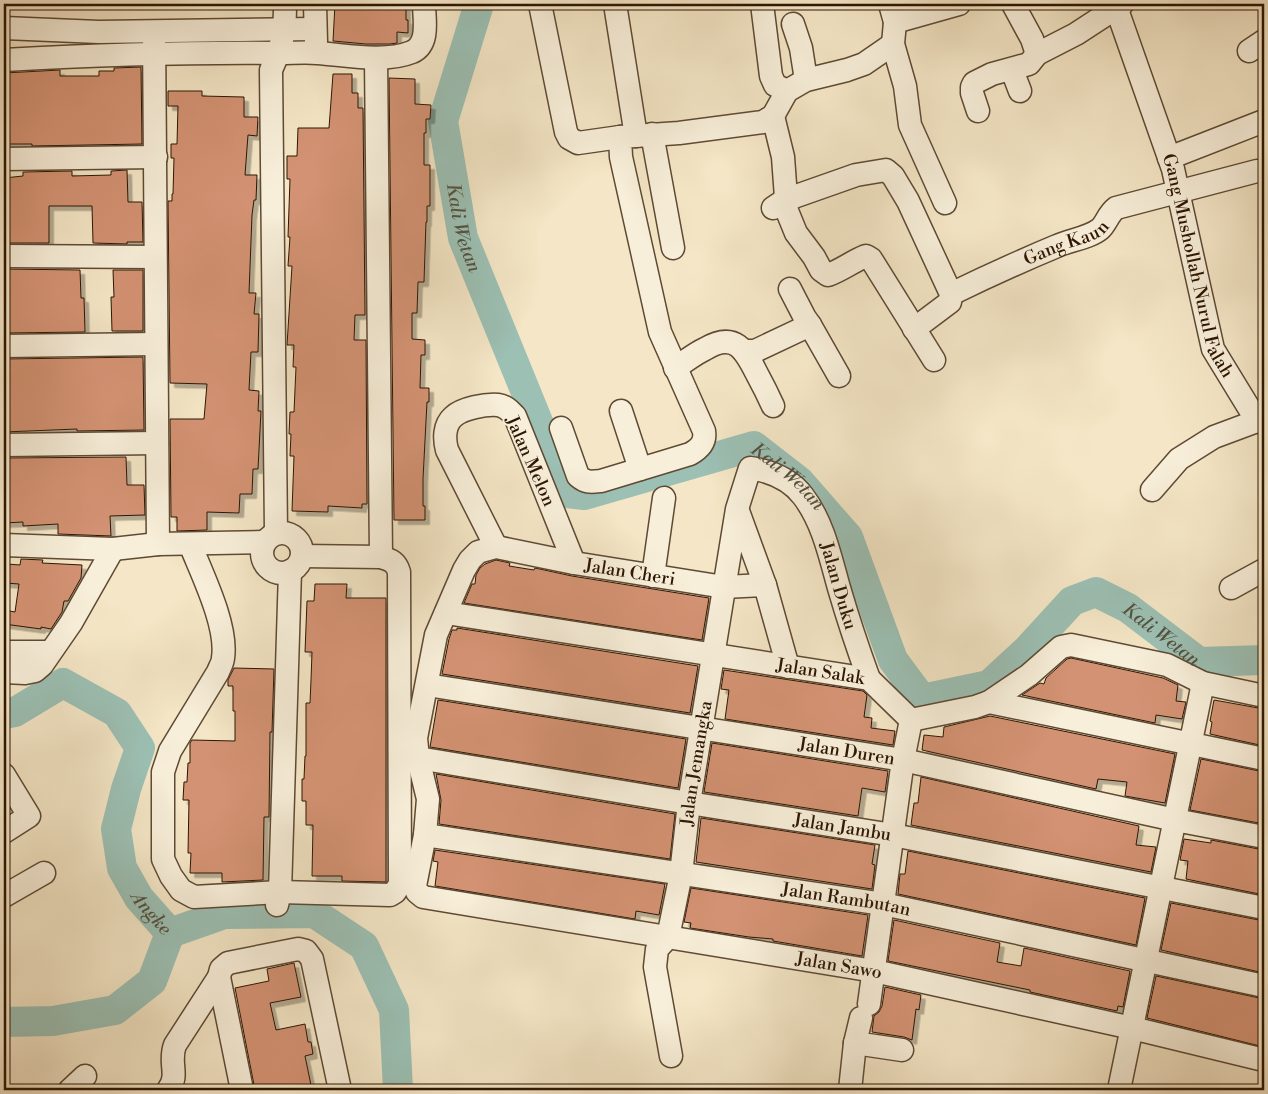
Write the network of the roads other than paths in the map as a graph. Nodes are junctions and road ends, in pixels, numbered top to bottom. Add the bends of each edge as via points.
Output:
1 (285, 4) edge
2 (315, 4) edge
3 (424, 4) edge
4 (540, 4) edge
5 (616, 4) edge
6 (762, 4) edge
7 (959, 4) edge
8 (1014, 4) edge
9 (1118, 5) edge
10 (893, 23) edge
11 (793, 24) dead end
12 (4, 28) edge
13 (315, 29) junction
14 (285, 30) junction
15 (154, 32) junction
16 (279, 53) junction
17 (316, 53) junction
18 (154, 54) junction
19 (1037, 54) junction
20 (376, 58) junction
21 (4, 60) edge
22 (1012, 70) junction
23 (797, 86) junction
24 (1020, 91) dead end
25 (978, 111) dead end
26 (773, 116) junction
27 (1264, 121) edge
28 (636, 136) junction
29 (156, 157) junction
30 (1169, 158) junction
31 (4, 159) edge
32 (1257, 171) dead end
33 (1178, 192) junction
34 (945, 203) dead end
35 (779, 204) junction
36 (673, 248) dead end
37 (4, 256) edge
38 (155, 257) junction
39 (790, 289) dead end
40 (951, 294) junction
41 (810, 325) junction
42 (914, 329) junction
43 (156, 344) junction
44 (4, 346) edge
45 (746, 351) junction
46 (934, 360) dead end
47 (675, 368) junction
48 (839, 376) dead end
49 (773, 406) dead end
50 (621, 411) dead end
51 (1260, 422) edge
52 (561, 428) dead end
53 (157, 443) junction
54 (4, 445) edge
55 (750, 468) joint
56 (640, 469) junction
57 (1152, 490) dead end
58 (664, 498) dead end
59 (737, 509) junction
60 (271, 537) junction
61 (158, 544) junction
62 (190, 544) junction
63 (4, 545) edge
64 (496, 547) junction
65 (113, 550) junction
66 (381, 557) junction
67 (574, 563) junction
68 (296, 564) junction
69 (1264, 570) edge
70 (653, 576) junction
71 (765, 585) junction
72 (724, 587) junction
73 (1231, 588) dead end
74 (446, 613) junction
75 (4, 652) edge
76 (49, 652) junction
77 (714, 656) junction
78 (788, 667) junction
79 (4, 672) edge
80 (869, 679) junction
81 (1203, 683) junction
82 (427, 685) junction
83 (1264, 696) edge
84 (989, 702) junction
85 (911, 720) junction
86 (702, 728) junction
87 (1190, 744) junction
88 (418, 758) junction
89 (1264, 759) edge
90 (903, 760) junction
91 (4, 775) edge
92 (689, 803) junction
93 (1175, 820) junction
94 (4, 832) edge
95 (425, 835) junction
96 (893, 835) junction
97 (1264, 837) edge
98 (44, 873) dead end
99 (681, 874) junction
100 (1161, 888) junction
101 (4, 896) edge
102 (278, 900) junction
103 (883, 904) junction
104 (1264, 908) edge
105 (668, 937) junction
106 (1146, 961) junction
107 (874, 971) junction
108 (219, 977) junction
109 (1264, 986) edge
110 (1132, 1028) junction
111 (855, 1043) junction
112 (902, 1050) dead end
113 (671, 1056) dead end
114 (1264, 1060) edge
115 (1120, 1085) dead end
116 (168, 1090) edge
117 (242, 1090) edge
118 (340, 1090) edge
119 (850, 1090) edge

1 - 14 street
2 - 13 street
3 - 20 street via 421,45 413,52
4 - 28 street via 569,138 578,143
5 - 28 street
6 - 23 street via 771,76 775,85
7 - 10 street
8 - 19 street
9 - 19 street via 1076,34
9 - 30 street, Gang Mushollah Nurul Falah
10 - 23 street via 864,64
10 - 34 street via 910,125
11 - 23 street via 800,48
12 - 15 street
13 - 14 street
13 - 17 street
14 - 15 street
14 - 16 street
15 - 18 street
16 - 17 street
16 - 18 street
16 - 60 street via 271,70
17 - 20 street
18 - 21 street
18 - 29 street
19 - 22 street via 1028,64
20 - 66 street
22 - 24 street
22 - 25 street via 992,74 974,83 972,93
23 - 26 street
26 - 28 street via 752,124
26 - 35 street via 783,156
27 - 30 street
28 - 36 street
28 - 47 street via 621,157 660,332
29 - 31 street
29 - 38 street
30 - 33 street, Gang Mushollah Nurul Falah
32 - 33 street, Gang Kaun
33 - 40 street, Gang Kaun via 1116,208 1109,213 1102,228 1095,232 1060,244
33 - 51 street, Gang Mushollah Nurul Falah via 1213,349
35 - 40 street via 856,175 886,170 908,201
35 - 42 street via 787,211 796,233 821,270 828,275 866,256 875,264
37 - 38 street
38 - 43 street
39 - 41 street
40 - 42 street via 950,302
41 - 45 street via 755,351
41 - 48 street
42 - 46 street
43 - 44 street
43 - 53 street
45 - 47 street via 728,342 717,344
45 - 49 street
47 - 56 street via 704,432 704,441 690,454
50 - 56 street
51 - 57 street via 1214,437 1179,459
52 - 56 street via 574,468 584,481 601,481
53 - 54 street
53 - 61 street
55 - 59 street, Jalan Jemangka
55 - 80 street, Jalan Duku via 781,477 803,495 822,530
58 - 70 street
59 - 71 street
59 - 72 street, Jalan Jemangka
60 - 62 street
60 - 68 street via 285,533 298,540 302,548
60 - 68 street via 262,553 266,565 277,572
61 - 62 street
61 - 65 street
62 - 102 street via 213,600 224,640 223,658 211,687 170,751 163,772 163,859 181,890 194,897
63 - 65 street
64 - 67 street, Jalan Cheri
64 - 67 street, Jalan Melon via 444,438 452,417 468,408 499,405 515,416
64 - 74 street via 478,552 470,560
65 - 76 street via 71,623
66 - 68 street
66 - 102 street via 391,560 398,572 400,884 390,895
67 - 70 street, Jalan Cheri
68 - 102 street
69 - 73 street
70 - 72 street, Jalan Cheri
71 - 72 street, Jalan Cheri
71 - 78 street
72 - 77 street, Jalan Jemangka
74 - 77 street, Jalan Salak
74 - 82 street via 436,635
75 - 76 street
76 - 79 street via 35,671
77 - 78 street, Jalan Salak
77 - 86 street, Jalan Jemangka
78 - 80 street, Jalan Salak
80 - 85 street, Jalan Salak
81 - 83 street
81 - 84 street via 1167,665 1071,645 1061,647 1029,675
81 - 87 street
82 - 86 street, Jalan Duren
82 - 88 street via 416,738
84 - 85 street
84 - 87 street
85 - 90 street
86 - 90 street, Jalan Duren
86 - 92 street, Jalan Jemangka
87 - 89 street
87 - 93 street
88 - 92 street, Jalan Jambu
88 - 95 street via 428,799
90 - 93 street, Jalan Duren
90 - 96 street
91 - 94 street via 29,816
92 - 96 street, Jalan Jambu
92 - 99 street, Jalan Jemangka
93 - 97 street, Jalan Duren
93 - 100 street
95 - 99 street, Jalan Rambutan
95 - 105 street, Jalan Sawo via 415,886 423,897
96 - 100 street, Jalan Jambu
96 - 103 street
98 - 101 street
99 - 103 street, Jalan Rambutan
99 - 105 street, Jalan Jemangka
100 - 104 street, Jalan Jambu
100 - 106 street
103 - 106 street, Jalan Rambutan
103 - 107 street
105 - 107 street, Jalan Sawo
105 - 113 street, Jalan Jemangka via 657,950 655,968
106 - 109 street, Jalan Rambutan
106 - 110 street
107 - 110 street, Jalan Sawo
107 - 111 street
108 - 116 street via 175,1045 172,1054 174,1076
108 - 117 street
108 - 118 street via 221,969 228,963 298,949 306,951 312,959
110 - 114 street, Jalan Sawo
110 - 115 street
111 - 112 street
111 - 119 street

